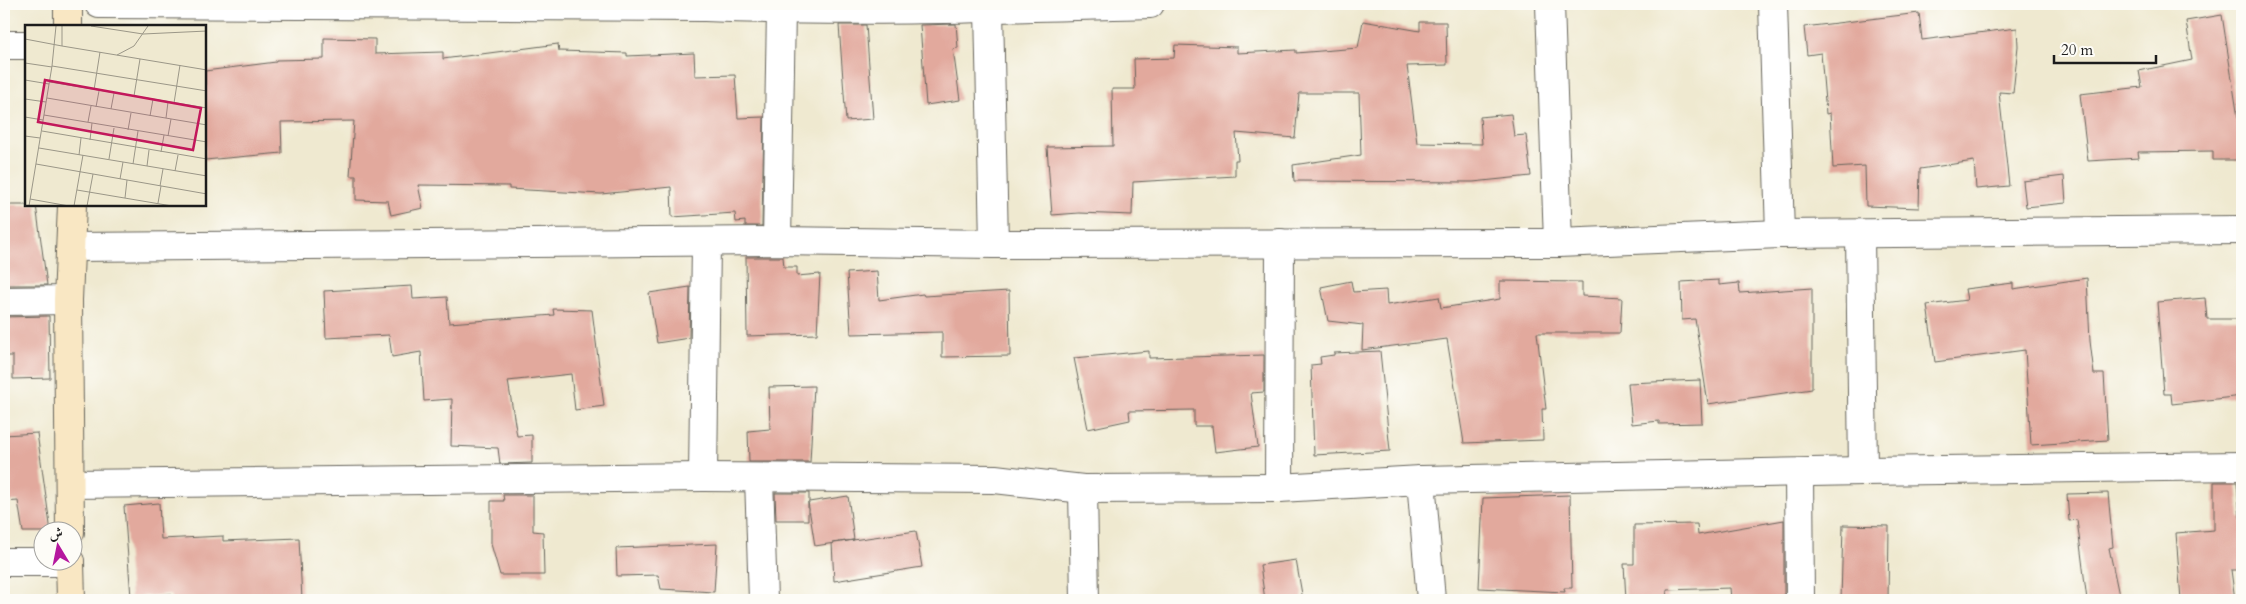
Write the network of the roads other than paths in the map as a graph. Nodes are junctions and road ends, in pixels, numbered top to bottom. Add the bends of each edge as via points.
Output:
1 (68, 4) edge
2 (99, 4) edge
3 (1150, 4) edge
4 (1550, 4) edge
5 (1773, 4) edge
6 (705, 5) edge
7 (989, 9) junction
8 (781, 10) junction
9 (68, 25) edge
10 (4, 45) edge
11 (25, 45) edge
12 (72, 206) edge
13 (2242, 230) edge
14 (1780, 234) junction
15 (1860, 234) junction
16 (777, 241) junction
17 (706, 242) junction
18 (1280, 243) junction
19 (1558, 243) junction
20 (994, 244) junction
21 (71, 247) junction
22 (68, 300) junction
23 (4, 301) edge
24 (2242, 466) edge
25 (1863, 471) junction
26 (1799, 473) junction
27 (703, 477) junction
28 (759, 478) junction
29 (1422, 480) junction
30 (70, 484) junction
31 (1279, 488) junction
32 (1083, 489) junction
33 (70, 522) edge
34 (4, 562) edge
35 (32, 562) edge
36 (70, 572) edge
37 (71, 600) edge
38 (763, 600) edge
39 (1085, 600) edge
40 (1431, 600) edge
41 (1800, 600) edge

1 - 9 street
2 - 6 street
3 - 7 street
4 - 19 street
5 - 14 street
6 - 8 street
7 - 8 street
7 - 20 street
8 - 16 street
10 - 11 street
12 - 21 street
13 - 15 street
14 - 15 street
14 - 19 street
15 - 25 street
16 - 17 street
16 - 20 street
17 - 21 street
17 - 27 street
18 - 19 street
18 - 20 street
18 - 31 street
21 - 22 street
22 - 23 street
22 - 30 street
24 - 25 street
25 - 26 street
26 - 29 street
26 - 41 street
27 - 28 street
27 - 30 street
28 - 32 street via 995,479
28 - 38 street
29 - 31 street
29 - 40 street
30 - 33 street
31 - 32 street
32 - 39 street
34 - 35 street
36 - 37 street

